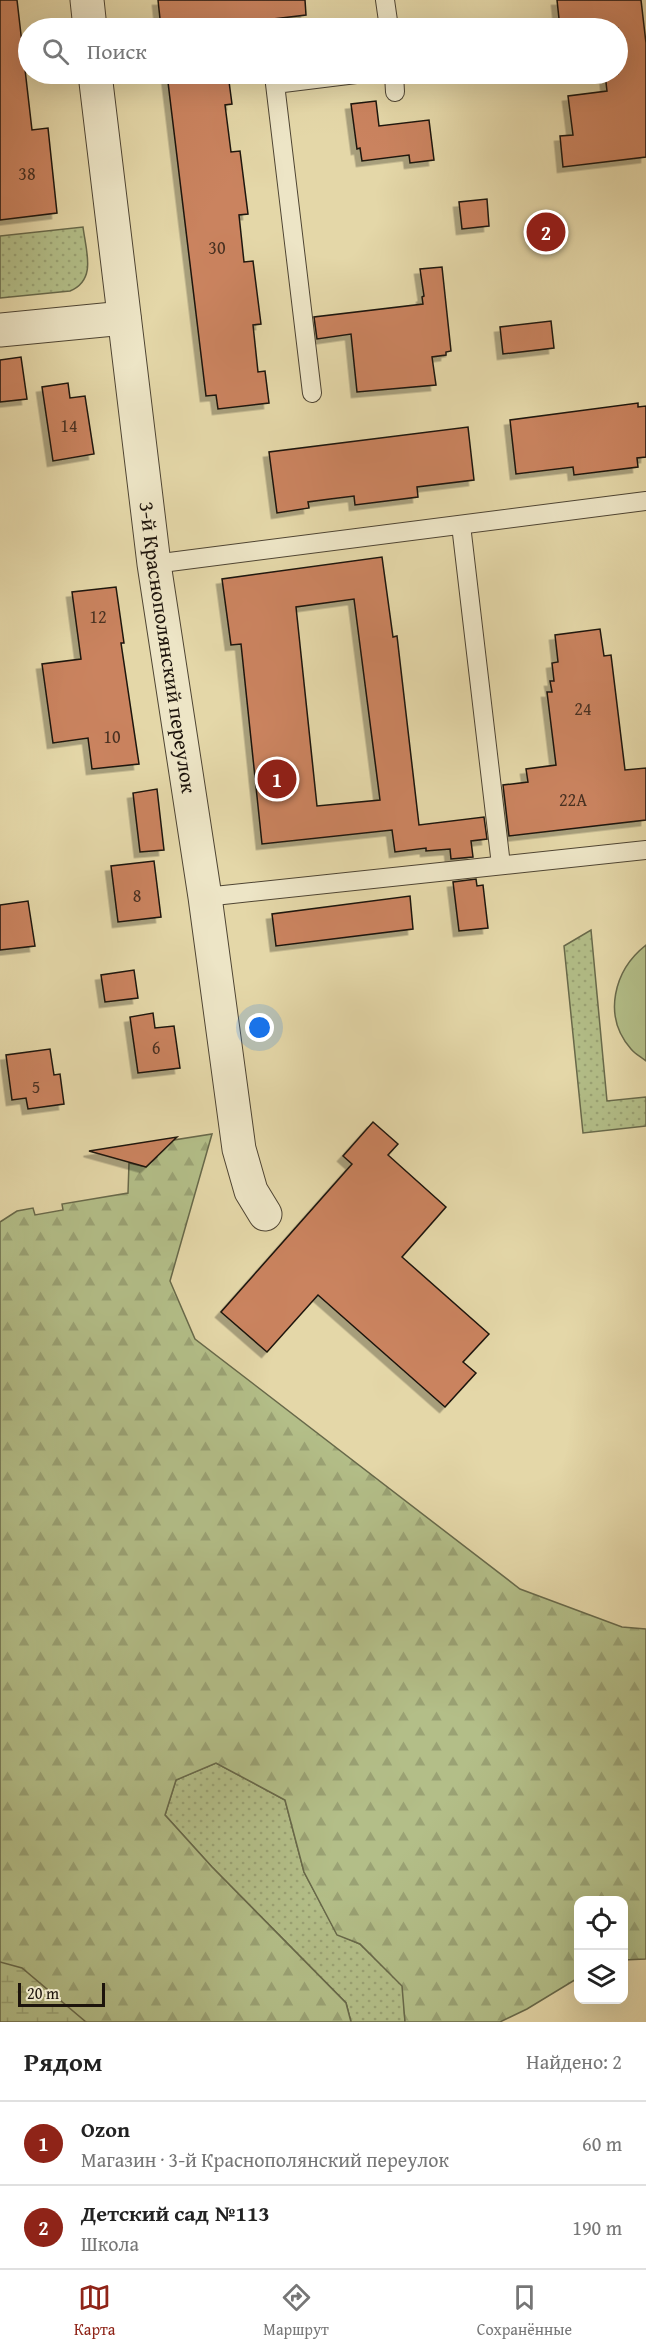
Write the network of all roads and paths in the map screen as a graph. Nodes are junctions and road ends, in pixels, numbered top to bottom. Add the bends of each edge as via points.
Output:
1 (87, 0) edge
2 (385, 0) edge
3 (89, 18) edge
4 (388, 18) edge
5 (96, 84) edge
6 (275, 84) edge
7 (395, 84) edge
8 (395, 92) dead end
9 (124, 318) junction
10 (0, 330) edge
11 (312, 393) dead end
12 (646, 501) edge
13 (461, 525) junction
14 (154, 564) junction
15 (646, 850) edge
16 (501, 865) junction
17 (205, 897) junction
18 (265, 1214) dead end

1 - 3 street
2 - 4 lane
5 - 9 street, 3-й Краснополянский переулок
6 - 11 lane
7 - 8 lane
9 - 10 street
9 - 14 street, 3-й Краснополянский переулок
12 - 13 lane
13 - 14 lane
13 - 16 lane
14 - 17 street, 3-й Краснополянский переулок
15 - 16 lane
16 - 17 lane
17 - 18 street, 3-й Краснополянский переулок via 240,1156 251,1191

